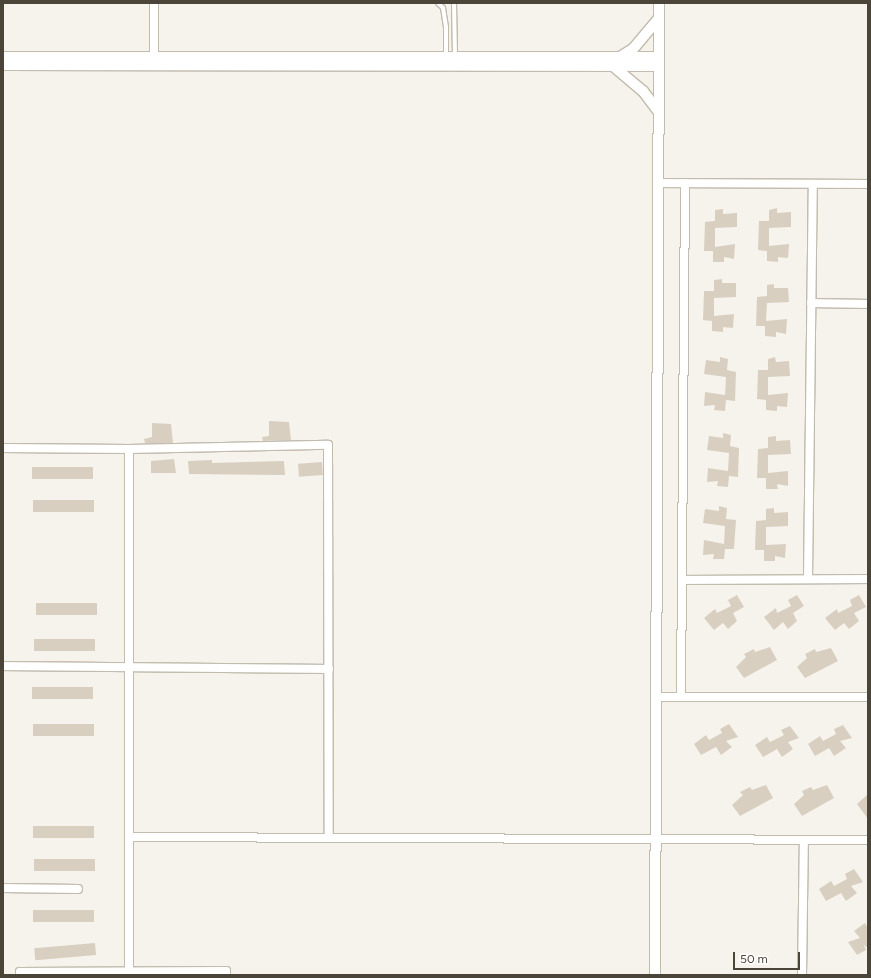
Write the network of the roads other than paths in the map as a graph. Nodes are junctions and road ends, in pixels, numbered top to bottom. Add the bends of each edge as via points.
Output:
1 (154, 3) edge
2 (438, 3) edge
3 (454, 3) edge
4 (659, 3) edge
5 (659, 18) junction
6 (3, 57) edge
7 (154, 58) junction
8 (451, 58) junction
9 (616, 62) junction
10 (658, 62) junction
11 (3, 65) edge
12 (658, 111) junction
13 (658, 183) junction
14 (685, 183) junction
15 (813, 184) junction
16 (868, 184) edge
17 (812, 303) junction
18 (868, 304) edge
19 (3, 448) edge
20 (129, 450) junction
21 (808, 578) junction
22 (868, 579) edge
23 (682, 580) junction
24 (3, 666) edge
25 (129, 666) junction
26 (329, 669) junction
27 (656, 697) junction
28 (681, 697) junction
29 (868, 697) edge
30 (129, 836) junction
31 (329, 838) junction
32 (655, 839) junction
33 (804, 840) junction
34 (868, 840) edge
35 (3, 888) edge
36 (78, 889) dead end
37 (129, 973) edge
38 (20, 975) edge
39 (226, 975) edge
40 (655, 975) edge
41 (802, 975) edge

1 - 7 street
2 - 8 lane via 443,8
3 - 8 lane
4 - 5 street
5 - 9 street via 633,49
5 - 10 street
6 - 7 street
7 - 8 street
8 - 9 street
9 - 10 street
9 - 11 street
9 - 12 street via 644,91
10 - 12 street
12 - 13 street
13 - 14 street
13 - 27 street
14 - 15 street
14 - 23 street
15 - 16 street
15 - 17 street
17 - 18 street
17 - 21 street
19 - 20 street
20 - 25 street
20 - 26 street via 328,445
21 - 22 street
21 - 23 street
23 - 28 street
24 - 25 street
25 - 26 street
25 - 30 street
26 - 31 street
27 - 28 street
27 - 32 street
28 - 29 street
30 - 31 street
30 - 37 street
31 - 32 street
32 - 33 street
32 - 40 street
33 - 34 street
33 - 41 street
35 - 36 street
37 - 38 street via 20,972
37 - 39 street via 226,971

